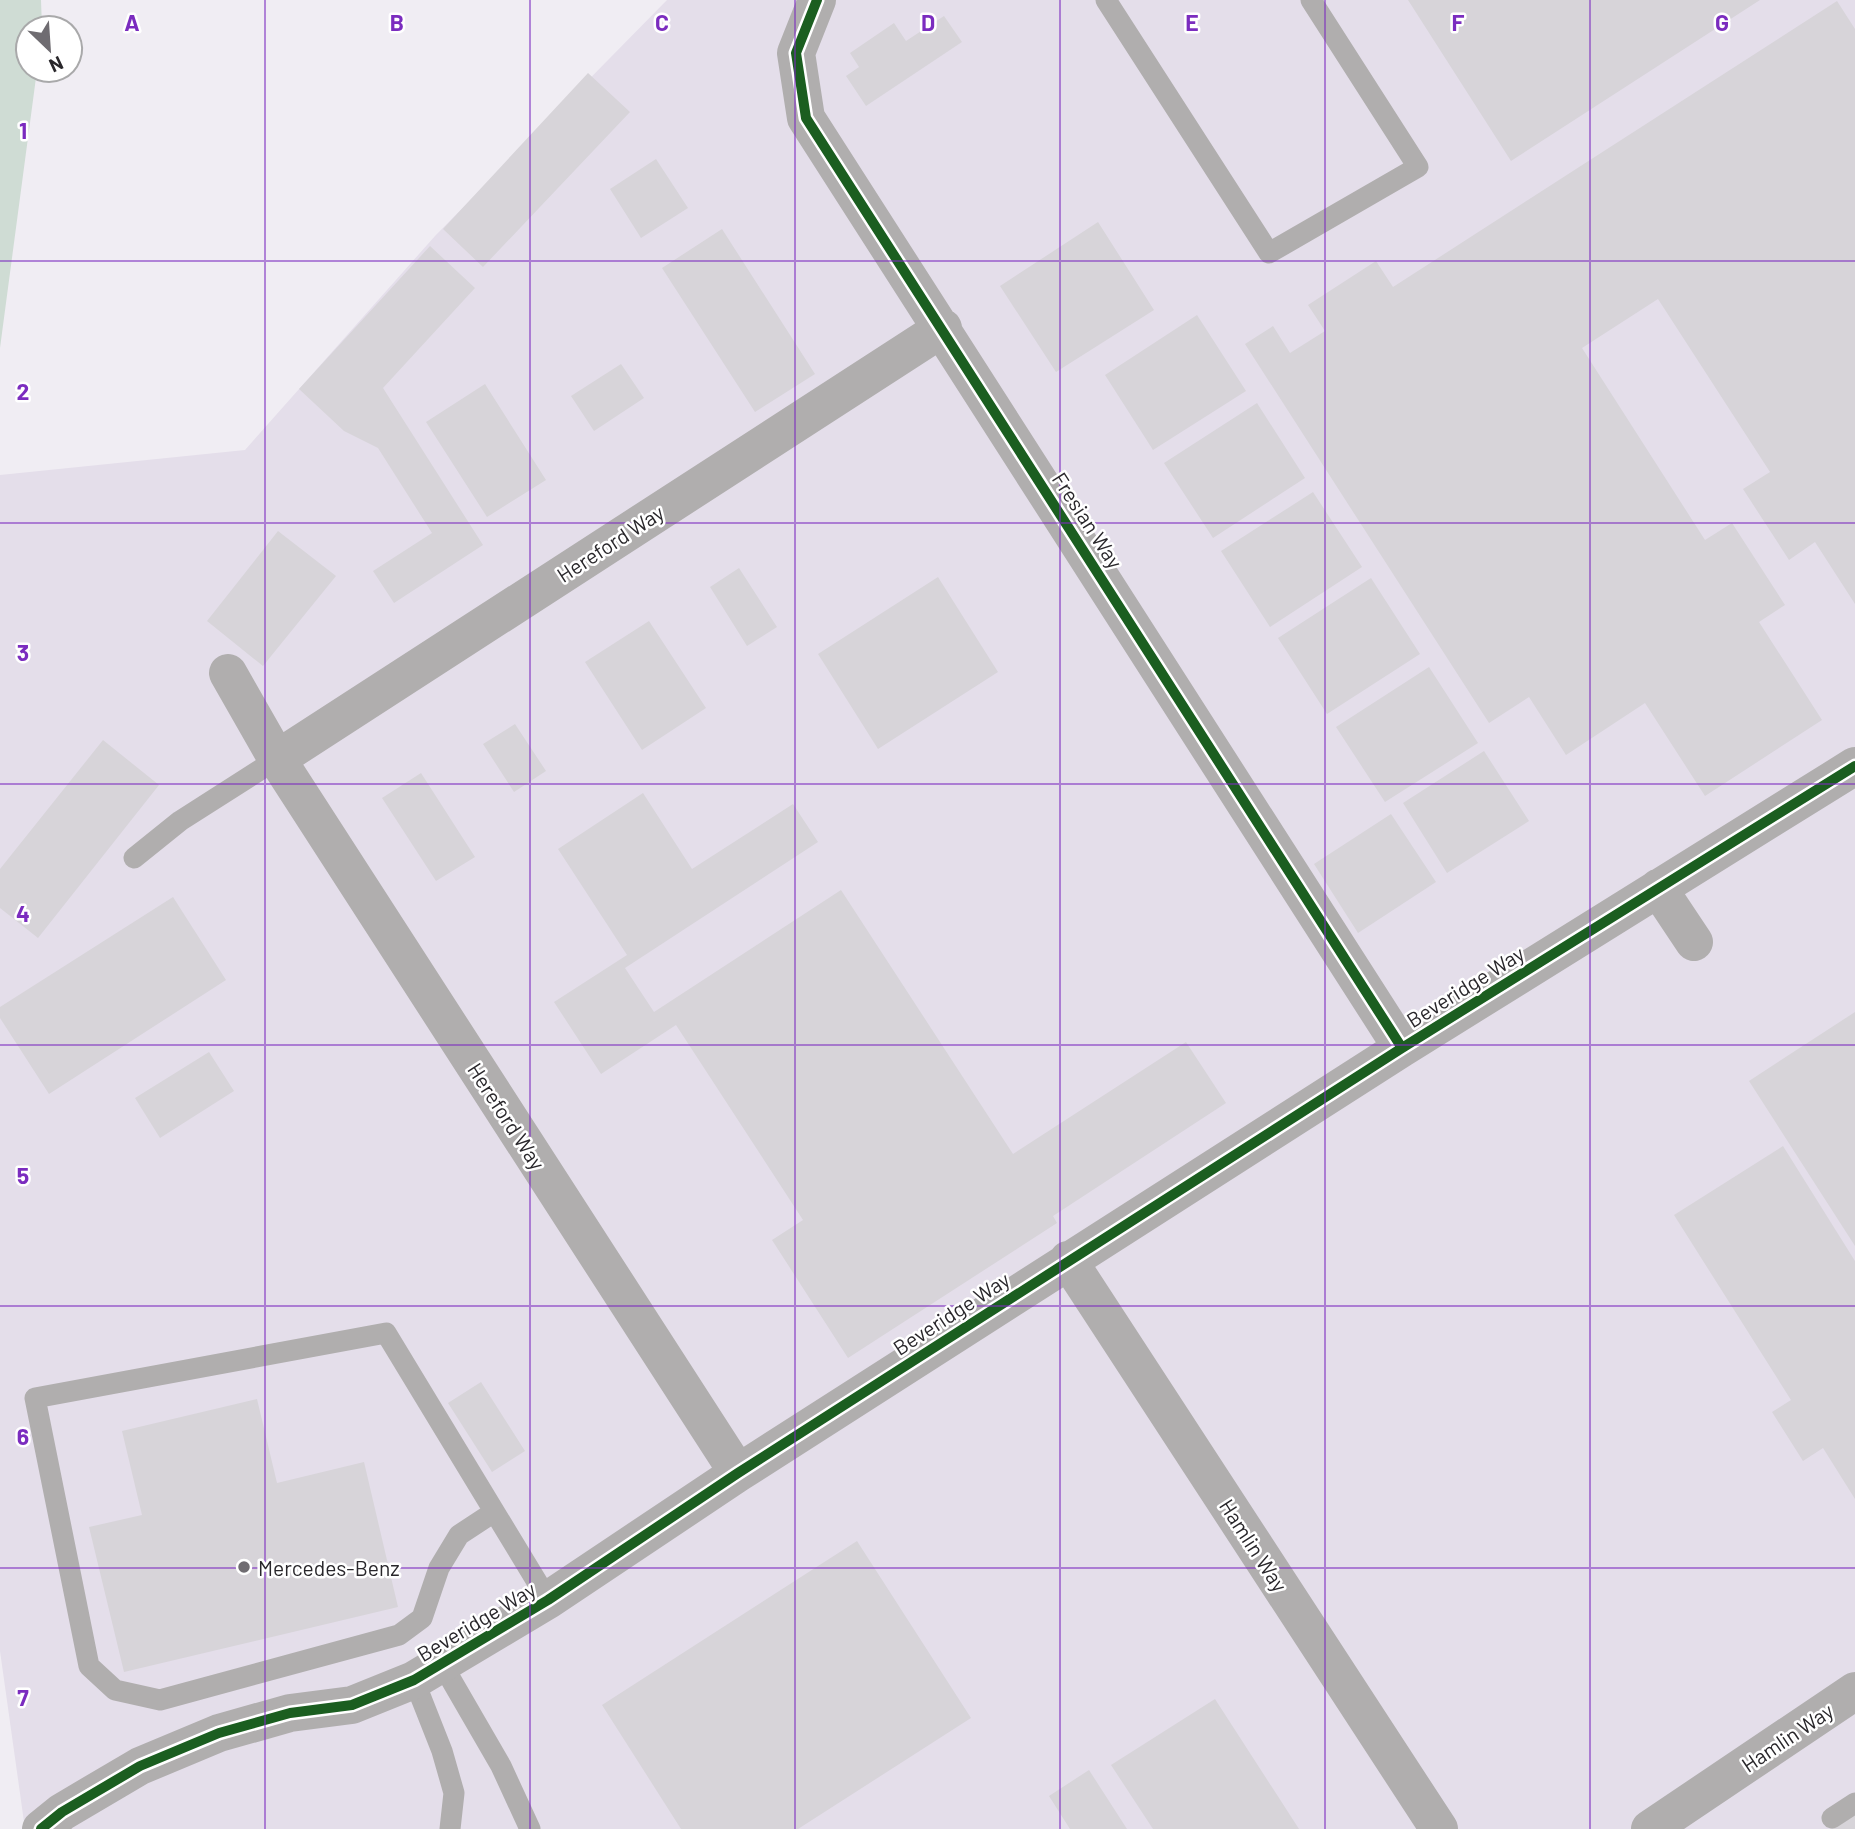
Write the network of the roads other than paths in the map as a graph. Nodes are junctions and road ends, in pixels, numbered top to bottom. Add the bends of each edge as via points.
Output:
1 (817, 0) edge
2 (1105, 0) edge
3 (1311, 0) edge
4 (943, 328) junction
5 (228, 673) dead end
6 (277, 759) junction
7 (1855, 766) edge
8 (134, 858) dead end
9 (1658, 888) junction
10 (1694, 942) dead end
11 (1402, 1048) junction
12 (1068, 1260) junction
13 (737, 1473) junction
14 (494, 1511) junction
15 (548, 1600) junction
16 (428, 1672) junction
17 (1855, 1691) edge
18 (1855, 1803) edge
19 (1832, 1818) dead end
20 (41, 1829) edge
21 (450, 1829) edge
22 (530, 1829) edge
23 (1439, 1829) edge
24 (1650, 1829) edge

1 - 4 street, Fresian Way via 796,53 806,118
2 - 3 lane via 1269,253 1418,167
4 - 6 street, Hereford Way
4 - 11 street, Fresian Way
5 - 6 street, Hereford Way
6 - 8 lane via 180,821
6 - 13 street, Hereford Way
7 - 9 street, Beveridge Way
9 - 10 street
9 - 11 street, Beveridge Way
11 - 12 street, Beveridge Way
12 - 13 street, Beveridge Way
12 - 23 street, Hamlin Way
13 - 15 street, Beveridge Way
14 - 14 lane via 386,1333 35,1398 89,1666 115,1690 160,1700 399,1634 422,1618 439,1568 458,1535
14 - 15 lane
15 - 16 street, Beveridge Way
16 - 20 street, Beveridge Way via 352,1705 290,1713 219,1733 141,1766
16 - 21 lane via 454,1793
16 - 22 lane via 501,1766
17 - 24 street, Hamlin Way
18 - 19 lane

